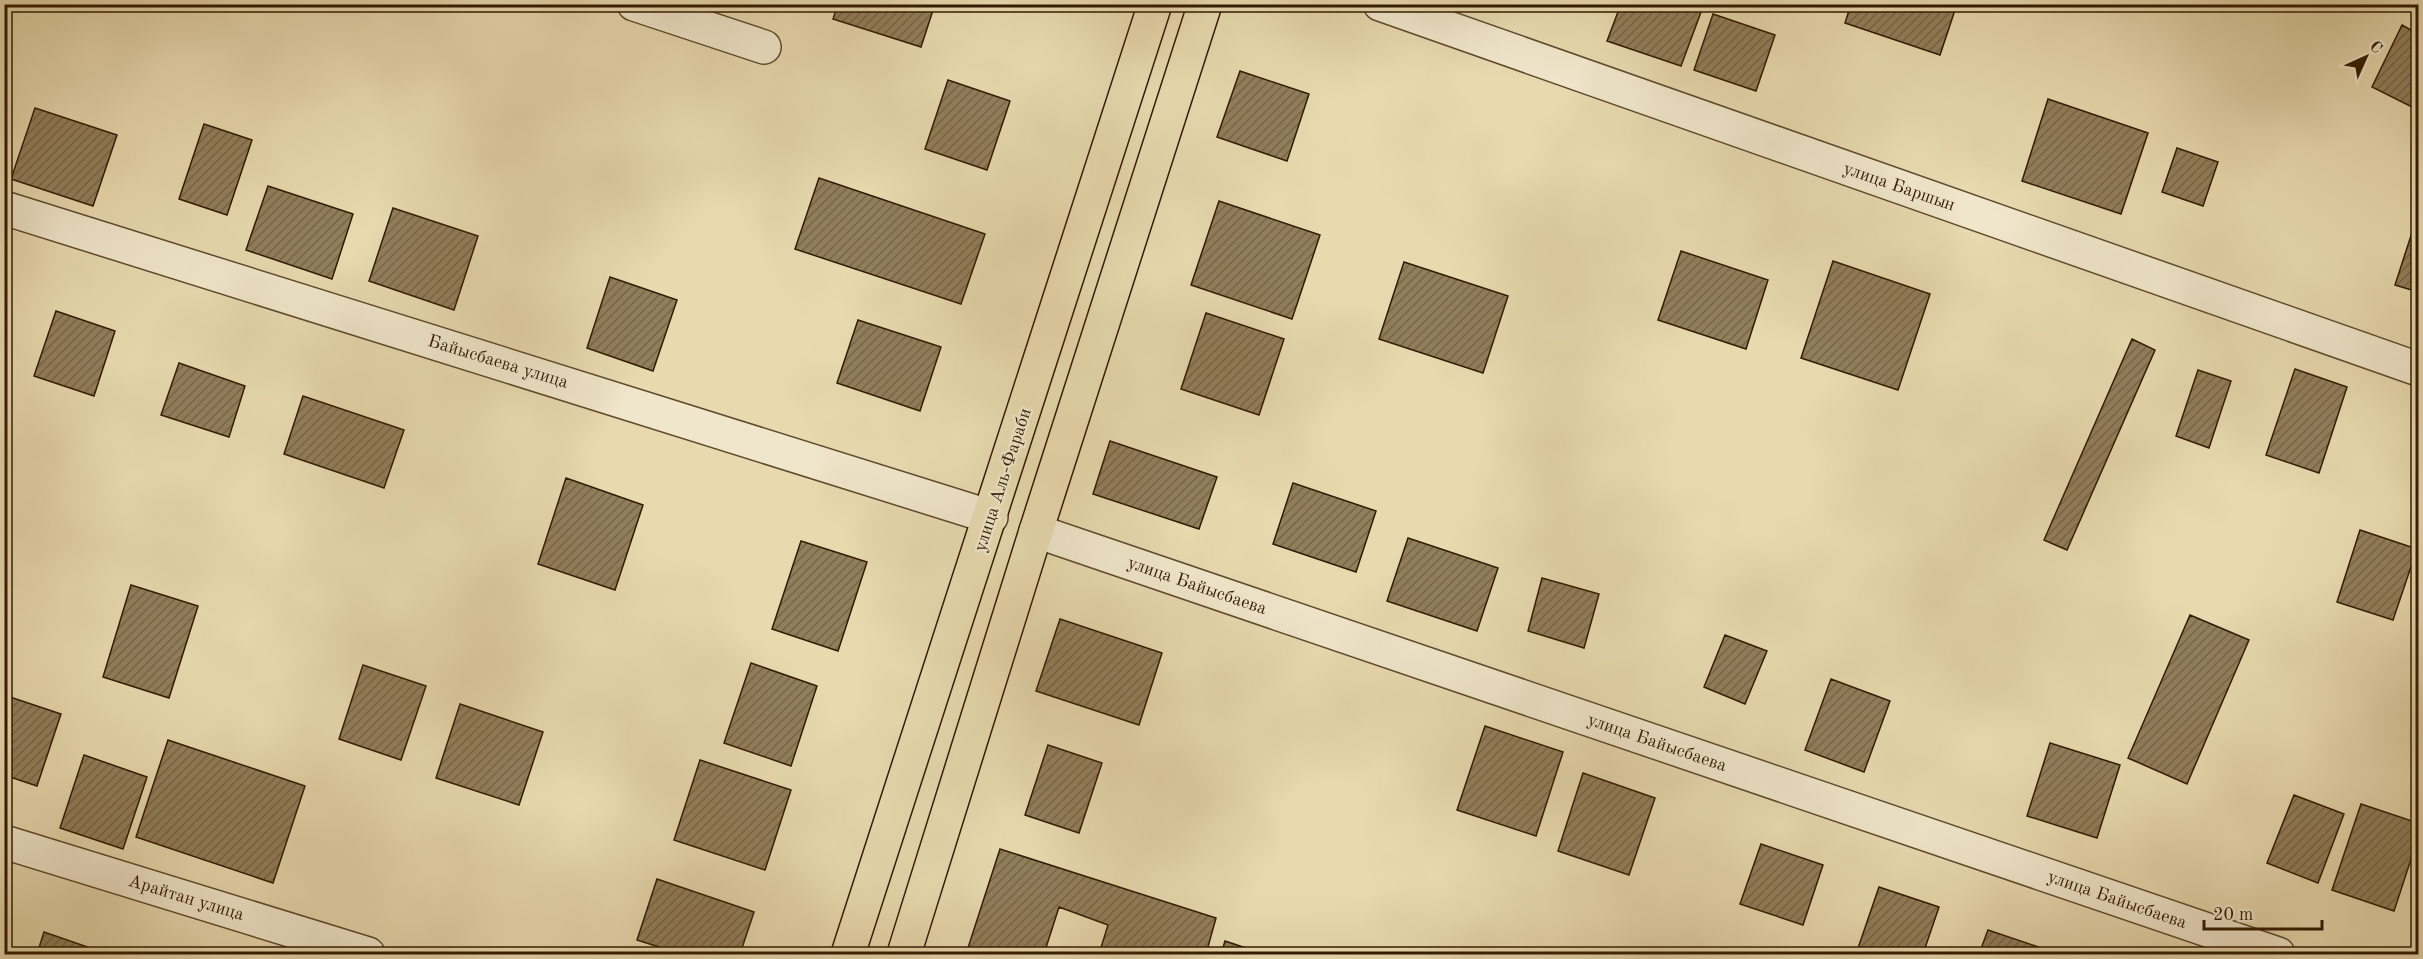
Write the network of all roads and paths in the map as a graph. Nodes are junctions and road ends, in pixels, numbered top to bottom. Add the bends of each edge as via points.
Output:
1 (634, 4) edge
2 (1155, 4) edge
3 (1205, 4) edge
4 (1380, 4) edge
5 (764, 47) dead end
6 (4, 208) edge
7 (2418, 369) edge
8 (991, 517) junction
9 (1036, 531) junction
10 (4, 842) edge
11 (368, 954) edge
12 (848, 954) edge
13 (904, 954) edge
14 (2278, 954) edge

1 - 5 street
2 - 8 main road, улица Аль-Фараби
3 - 9 main road
4 - 7 street, улица Баршын
6 - 8 street, Байысбаева улица
8 - 12 main road, улица Аль-Фараби
9 - 13 main road
9 - 14 street, улица Байысбаева
10 - 11 street, Арайтан улица

